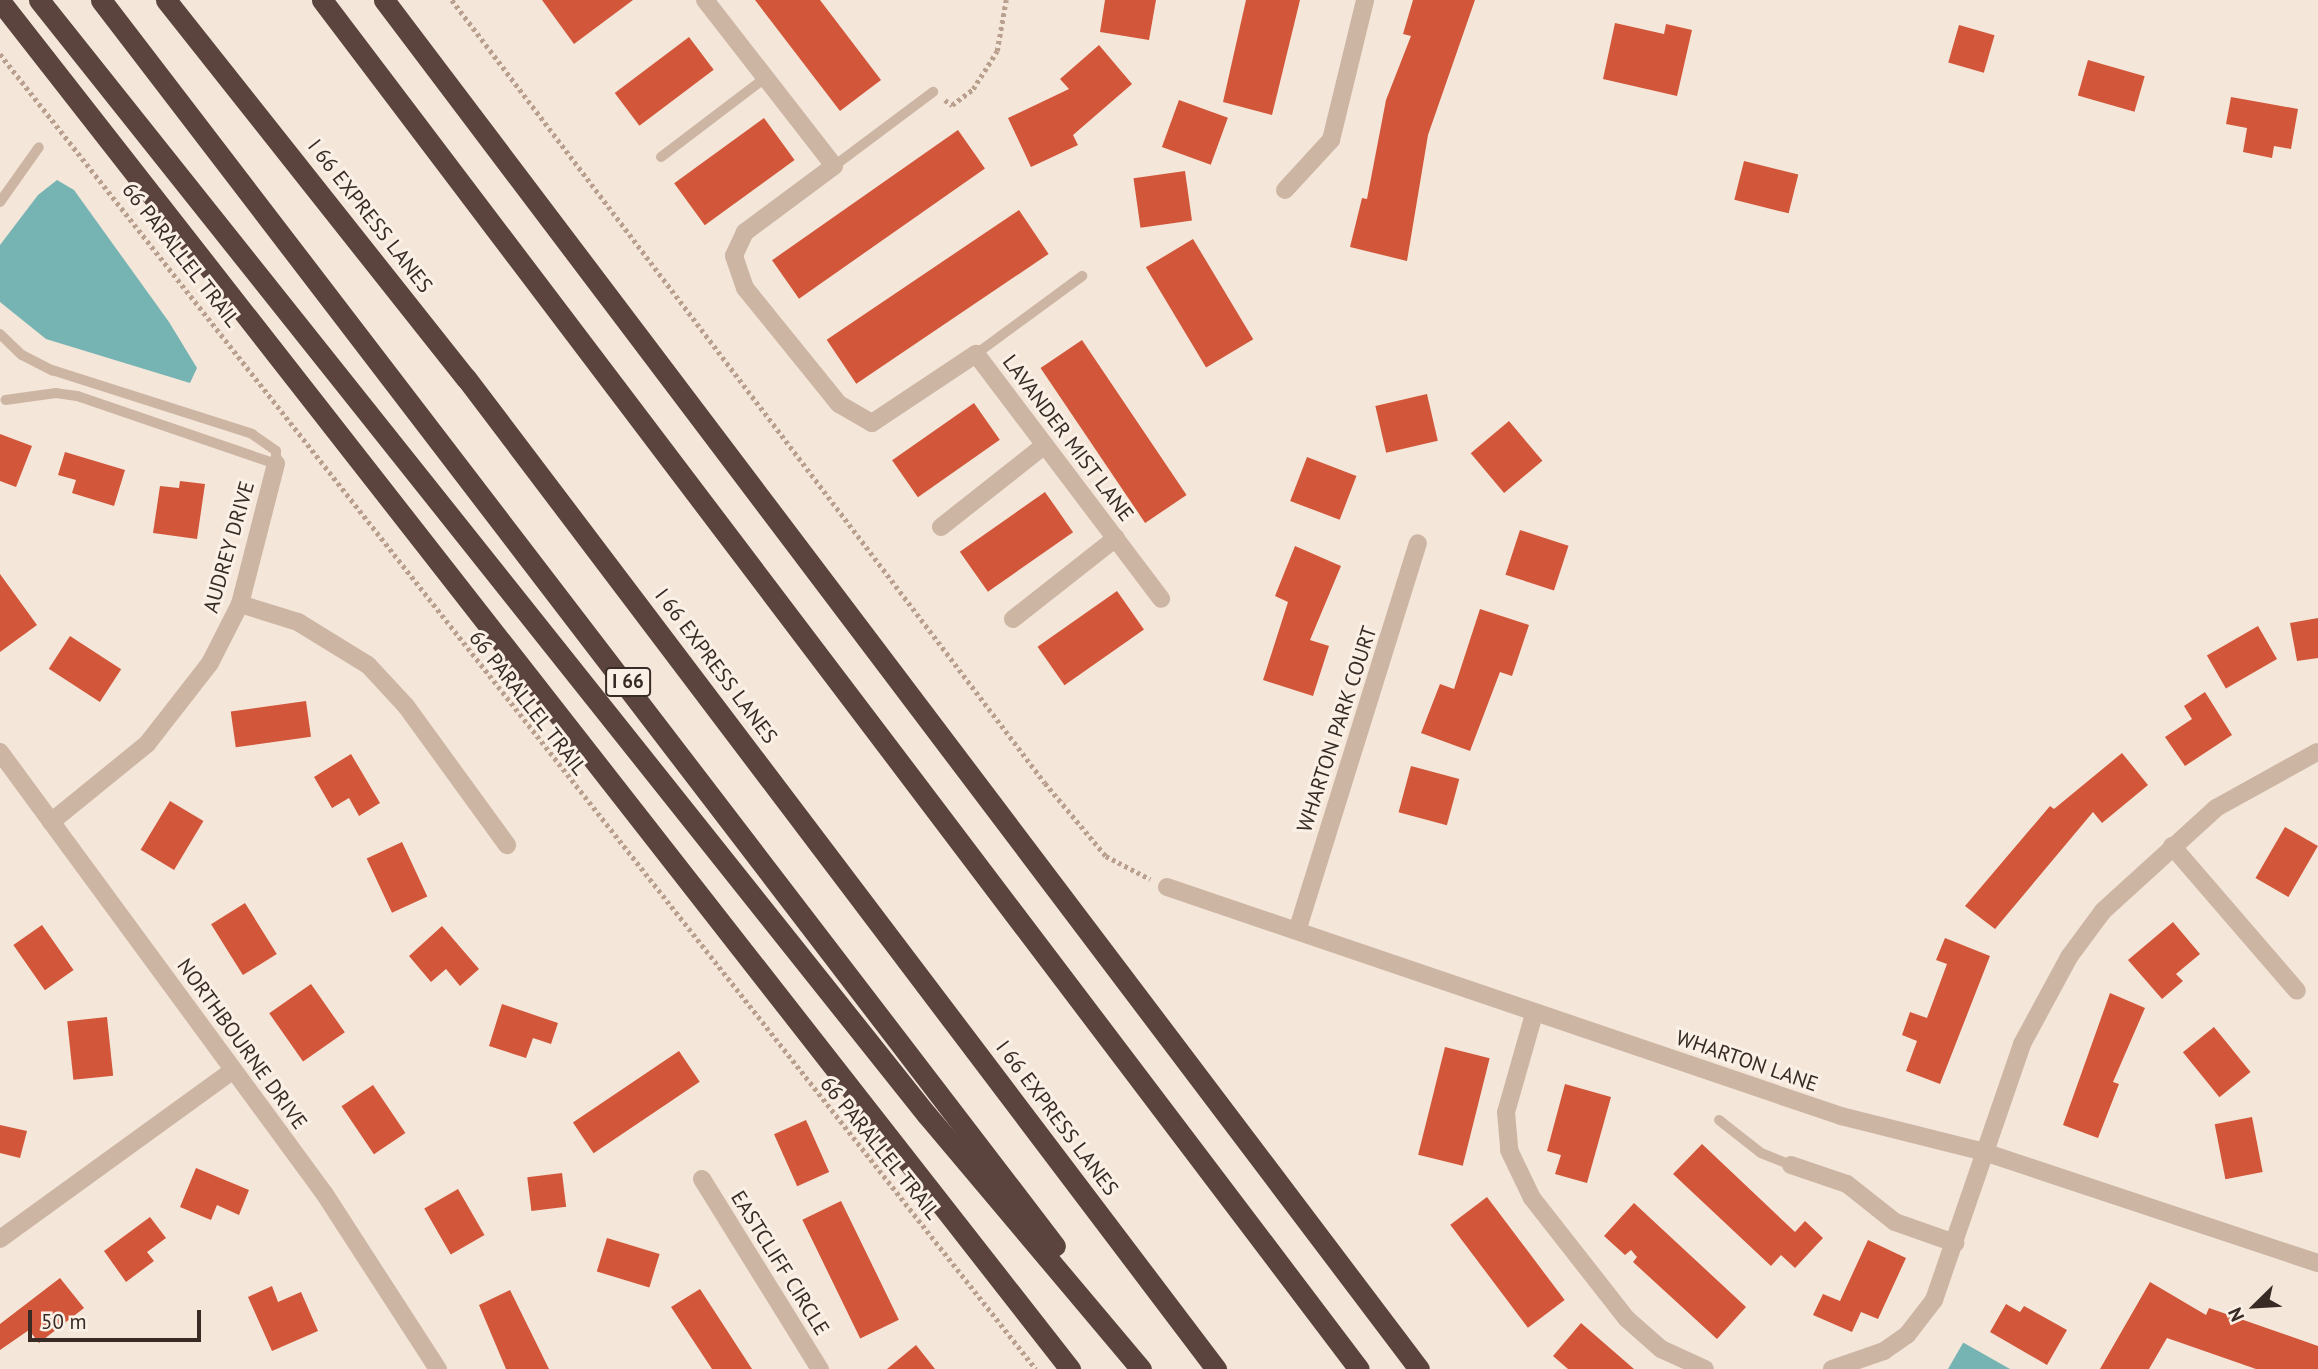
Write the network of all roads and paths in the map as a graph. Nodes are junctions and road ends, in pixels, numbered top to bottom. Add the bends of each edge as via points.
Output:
1 (39, 0) edge
2 (101, 0) edge
3 (166, 0) edge
4 (321, 0) edge
5 (384, 0) edge
6 (452, 0) edge
7 (705, 0) edge
8 (1006, 0) edge
9 (1365, 0) edge
10 (0, 1) edge
11 (0, 54) edge
12 (765, 78) junction
13 (933, 92) joint
14 (39, 147) dead end
15 (661, 157) dead end
16 (834, 166) junction
17 (1285, 190) dead end
18 (0, 202) edge
19 (1082, 276) dead end
20 (0, 334) edge
21 (976, 354) junction
22 (5, 400) dead end
23 (1045, 445) junction
24 (276, 464) junction
25 (941, 527) dead end
26 (1116, 538) junction
27 (1418, 543) dead end
28 (1161, 598) dead end
29 (240, 604) junction
30 (1013, 619) dead end
31 (0, 752) edge
32 (2317, 752) edge
33 (51, 822) junction
34 (507, 845) dead end
35 (2172, 846) junction
36 (1167, 887) joint
37 (1298, 928) junction
38 (2297, 991) dead end
39 (1534, 1014) junction
40 (232, 1071) junction
41 (1719, 1120) dead end
42 (1984, 1152) junction
43 (1791, 1165) joint
44 (702, 1179) dead end
45 (0, 1238) edge
46 (1955, 1243) junction
47 (2318, 1263) edge
48 (438, 1369) edge
49 (820, 1369) edge
50 (1035, 1369) edge
51 (1070, 1369) edge
52 (1141, 1369) edge
53 (1148, 1369) edge
54 (1216, 1369) edge
55 (1359, 1369) edge
56 (1419, 1369) edge
57 (1705, 1369) edge
58 (1832, 1369) edge

1 - 52 highway via 927,1115
2 - 53 highway, I 66 via 610,658
3 - 54 highway, I 66 EXPRESS LANES via 475,388
4 - 55 highway
5 - 56 highway
6 - 36 path via 1045,783 1106,856
7 - 12 street
8 - 13 path via 997,51 973,89 952,106
9 - 17 street via 1331,140
10 - 51 highway
11 - 50 path, 66 PARALLEL TRAIL
12 - 15 lane
12 - 16 street
13 - 16 lane
14 - 18 lane
16 - 21 street, LAVANDER MIST LANE via 745,232 734,256 745,288 839,404 872,423
19 - 21 lane
20 - 24 lane via 22,355 52,370 252,434 276,451
21 - 23 street, LAVANDER MIST LANE
22 - 24 lane via 77,396
23 - 25 street
23 - 26 street, LAVANDER MIST LANE
24 - 29 street, AUDREY DRIVE
26 - 28 street, LAVANDER MIST LANE
26 - 30 street
27 - 37 street, WHARTON PARK COURT
29 - 33 street, AUDREY DRIVE via 210,663 165,723
29 - 34 street via 298,622 368,665 406,706
31 - 33 street, NORTHBOURNE DRIVE
32 - 35 street via 2216,808
33 - 40 street, NORTHBOURNE DRIVE
35 - 38 street
35 - 42 street via 2103,911 2069,957 2022,1044
36 - 37 street, WHARTON LANE
37 - 39 street, WHARTON LANE
39 - 42 street, WHARTON LANE via 1840,1116
39 - 57 street via 1506,1112 1509,1150 1532,1198 1628,1319 1661,1349
40 - 45 street
40 - 48 street, NORTHBOURNE DRIVE via 384,1279
41 - 43 lane via 1761,1153
42 - 46 street
42 - 47 street, WHARTON LANE
43 - 46 street via 1828,1175 1858,1191 1895,1222
44 - 49 street, EASTCLIFF CIRCLE
46 - 58 street via 1934,1300 1907,1335 1884,1351

